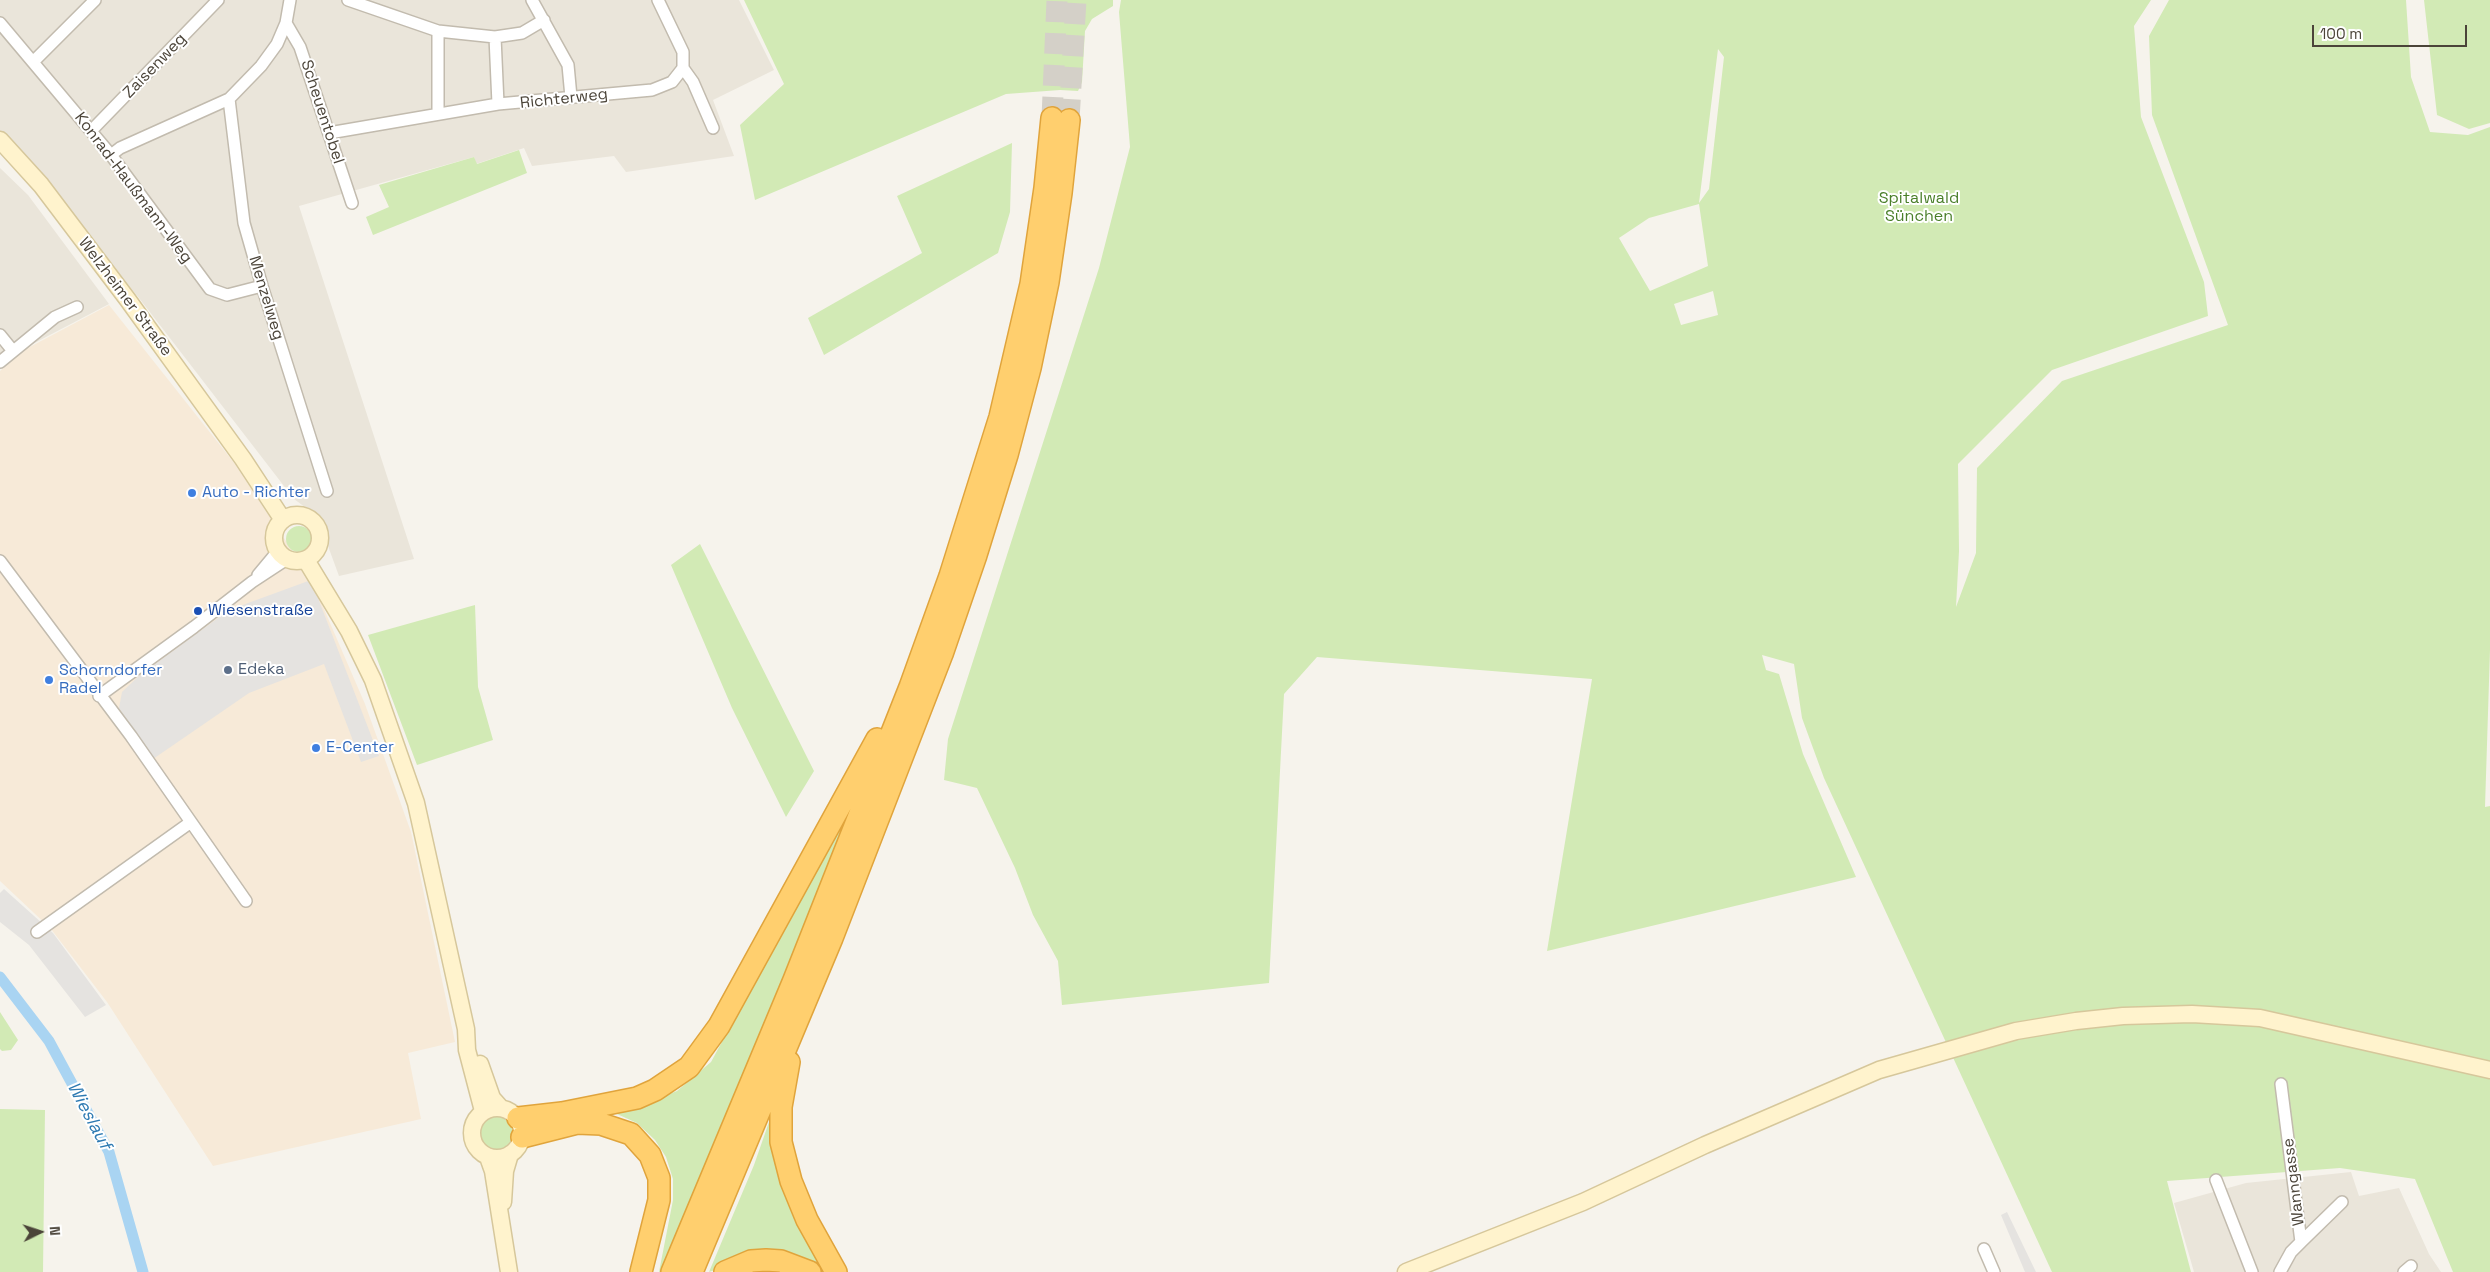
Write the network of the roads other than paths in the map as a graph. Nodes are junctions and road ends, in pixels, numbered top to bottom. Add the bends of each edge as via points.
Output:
1 (95, 0) edge
2 (218, 0) edge
3 (290, 0) edge
4 (348, 0) edge
5 (532, 0) edge
6 (658, 0) edge
7 (544, 20) junction
8 (0, 23) edge
9 (286, 23) junction
10 (438, 31) junction
11 (495, 37) junction
12 (32, 62) junction
13 (683, 68) junction
14 (571, 97) junction
15 (229, 99) junction
16 (498, 104) junction
17 (438, 114) junction
18 (713, 128) dead end
19 (91, 131) junction
20 (329, 133) junction
21 (0, 140) edge
22 (112, 155) junction
23 (352, 203) dead end
24 (262, 286) junction
25 (77, 307) dead end
26 (0, 335) edge
27 (13, 351) junction
28 (0, 362) edge
29 (327, 491) dead end
30 (287, 518) junction
31 (282, 555) junction
32 (311, 557) junction
33 (0, 560) edge
34 (910, 687) junction
35 (99, 696) junction
36 (191, 822) junction
37 (246, 902) dead end
38 (37, 932) dead end
39 (803, 1004) junction
40 (466, 1029) junction
41 (2490, 1070) edge
42 (2281, 1084) dead end
43 (500, 1107) junction
44 (483, 1111) junction
45 (520, 1128) junction
46 (510, 1154) junction
47 (488, 1156) junction
48 (2216, 1180) dead end
49 (2342, 1202) dead end
50 (501, 1219) junction
51 (2301, 1242) junction
52 (1984, 1250) dead end
53 (510, 1272) edge
54 (641, 1272) edge
55 (672, 1272) edge
56 (692, 1272) edge
57 (725, 1272) edge
58 (810, 1272) edge
59 (836, 1272) edge
60 (1406, 1272) edge
61 (1994, 1272) edge
62 (2252, 1272) edge
63 (2280, 1272) edge

1 - 12 street
2 - 19 street, Zaisenweg
3 - 9 street
4 - 10 street
5 - 7 street
6 - 13 street via 683,52
7 - 11 street via 522,33
7 - 14 street via 568,66
8 - 12 street, Konrad-Haußmann-Weg
9 - 15 street via 277,44
9 - 20 street, Scheuentobel via 300,47
10 - 11 street
10 - 17 street
11 - 16 street
12 - 19 street, Konrad-Haußmann-Weg
13 - 14 street, Richterweg via 672,82 652,90
13 - 18 street via 693,82
14 - 16 street, Richterweg
15 - 22 street via 120,148
15 - 24 street, Menzelweg via 244,223
16 - 17 street, Richterweg
17 - 20 street, Richterweg
19 - 22 street, Konrad-Haußmann-Weg
20 - 23 street, Scheuentobel
21 - 30 main road, Welzheimer Straße via 41,185
22 - 24 street, Konrad-Haußmann-Weg via 210,289 228,296
24 - 29 street, Menzelweg
25 - 27 street via 55,317
26 - 27 street
27 - 28 street
30 - 31 main road via 275,531 275,544
30 - 32 main road via 305,516 317,526 321,540
31 - 32 main road via 300,562
31 - 35 street via 194,627
32 - 40 main road via 373,680 416,802
33 - 35 street
34 - 39 highway via 950,576 1000,418 1031,284 1060,119 1048,282 1008,455 942,654
34 - 45 highway via 896,704 719,1026 689,1067 637,1098 562,1113
34 - 55 highway via 794,980
35 - 36 street
36 - 37 street
36 - 38 street
39 - 56 highway
39 - 59 highway via 801,1028 786,1070 781,1142 791,1181 807,1220
40 - 43 main road via 492,1098
40 - 44 main road via 467,1050
41 - 60 main road via 2324,1031 2250,1018 2192,1014 2123,1016 2016,1031 1879,1070 1583,1202
42 - 51 street, Wanngasse
43 - 44 main road
43 - 45 main road via 510,1110
44 - 47 main road via 471,1132 476,1147
45 - 46 main road via 516,1150
45 - 54 highway via 601,1124 631,1134 650,1155 659,1178 659,1200
46 - 47 main road via 495,1158
46 - 50 main road
47 - 50 main road
48 - 62 street
49 - 51 street
50 - 53 main road
51 - 63 street, Wanngasse
52 - 61 street
57 - 58 highway via 751,1261 766,1260 781,1261

